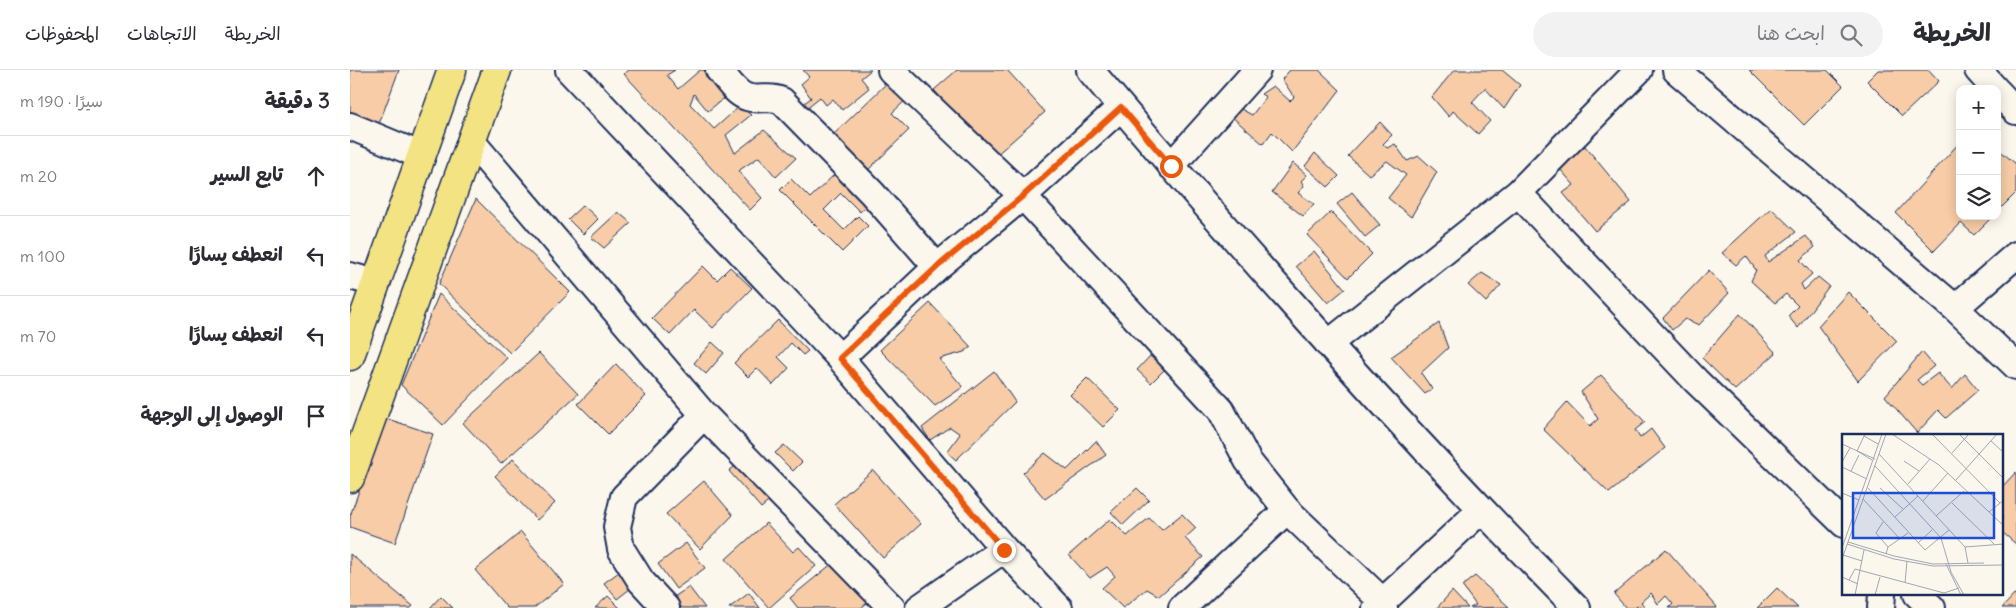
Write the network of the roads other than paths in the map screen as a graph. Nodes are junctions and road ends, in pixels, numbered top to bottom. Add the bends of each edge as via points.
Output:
1 (452, 70) edge
2 (497, 70) edge
3 (569, 70) edge
4 (719, 70) edge
5 (892, 70) edge
6 (1090, 70) edge
7 (1256, 70) edge
8 (1639, 70) edge
9 (1676, 70) edge
10 (1978, 70) edge
11 (1992, 85) edge
12 (2001, 95) edge
13 (1121, 107) junction
14 (2016, 111) edge
15 (350, 126) edge
16 (471, 141) junction
17 (422, 156) junction
18 (1171, 166) junction
19 (1518, 193) junction
20 (1023, 196) junction
21 (2016, 255) edge
22 (937, 267) junction
23 (350, 276) edge
24 (376, 283) junction
25 (1955, 308) junction
26 (1328, 344) junction
27 (350, 356) edge
28 (840, 358) junction
29 (2016, 366) edge
30 (704, 415) junction
31 (350, 478) edge
32 (1287, 510) junction
33 (1481, 510) junction
34 (1842, 522) edge
35 (1004, 550) junction
36 (1919, 596) edge
37 (1381, 606) edge
38 (666, 608) edge
39 (892, 608) edge
40 (919, 608) edge
41 (1059, 608) edge
42 (1182, 608) edge
43 (1577, 608) edge
44 (1932, 608) edge

1 - 17 main road
2 - 16 main road
3 - 28 street
4 - 22 street via 743,96 782,101 872,193
5 - 20 street
6 - 13 street
7 - 18 street
8 - 19 street
9 - 25 street
10 - 11 street
12 - 14 street
13 - 18 street
13 - 20 street
15 - 17 street
16 - 30 street
16 - 31 main road
17 - 24 main road
18 - 26 street
19 - 26 street
19 - 34 street via 1696,381
20 - 22 street
20 - 32 street via 1221,410 1248,461
21 - 25 street
22 - 28 street
23 - 24 street
24 - 27 main road
25 - 29 street
26 - 33 street
28 - 35 street
30 - 38 street via 624,497 617,527 621,550 641,581
30 - 39 street
32 - 37 street
32 - 42 street
33 - 37 street
33 - 43 street
35 - 40 street
35 - 41 street
36 - 44 street

